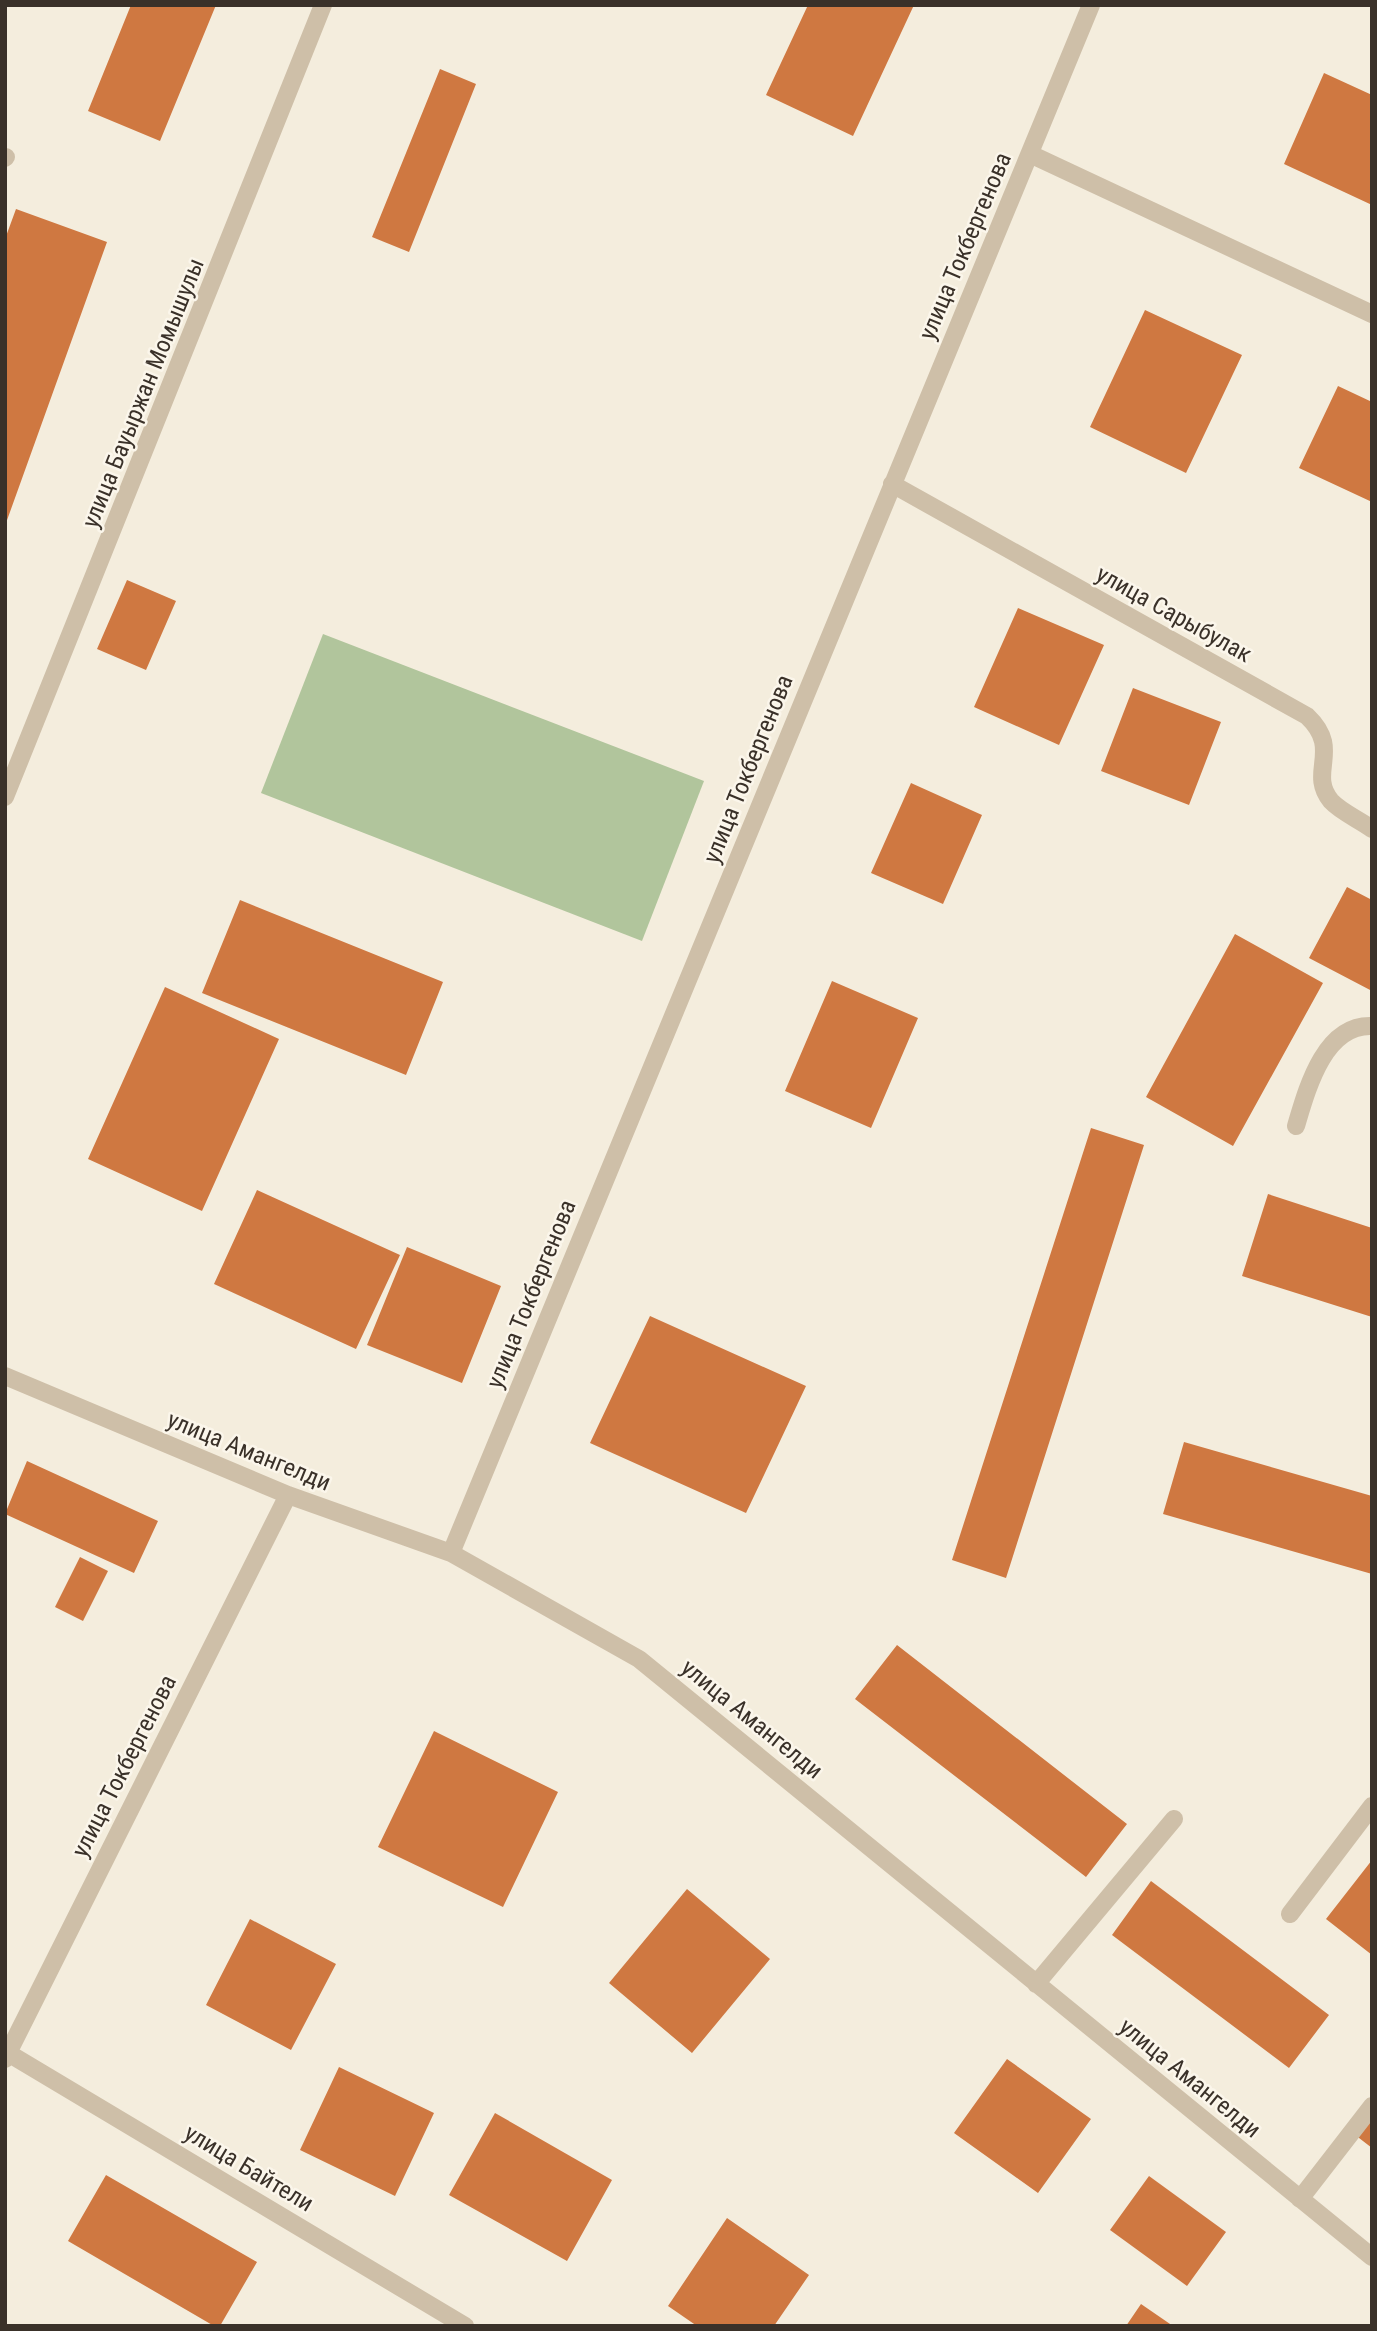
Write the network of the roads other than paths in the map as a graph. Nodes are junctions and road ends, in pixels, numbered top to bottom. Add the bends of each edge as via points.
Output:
1 (323, 5) edge
2 (1091, 5) edge
3 (1030, 154) junction
4 (1372, 314) edge
5 (892, 484) junction
6 (5, 797) edge
7 (1372, 829) edge
8 (1372, 1026) edge
9 (1296, 1126) dead end
10 (5, 1377) edge
11 (288, 1495) junction
12 (451, 1553) junction
13 (1372, 1806) edge
14 (1174, 1819) dead end
15 (1290, 1913) dead end
16 (1036, 1984) junction
17 (7, 2056) edge
18 (1372, 2106) edge
19 (1300, 2199) junction
20 (1372, 2257) edge
21 (465, 2326) edge

1 - 6 street, улица Бауыржан Момышулы
2 - 3 street, улица Токбергенова
3 - 4 street
3 - 5 street, улица Токбергенова
5 - 7 street, улица Сарыбулак via 1307,716 1322,730 1321,777 1331,800
5 - 12 street, улица Токбергенова
8 - 9 street via 1356,1025 1311,1073
10 - 11 street, улица Амангелди
11 - 12 street, улица Амангелди
11 - 17 street, улица Токбергенова
12 - 16 street, улица Амангелди via 639,1659
13 - 15 street
14 - 16 street
16 - 19 street, улица Амангелди
17 - 21 street, улица Байтели
18 - 19 street
19 - 20 street, улица Амангелди

